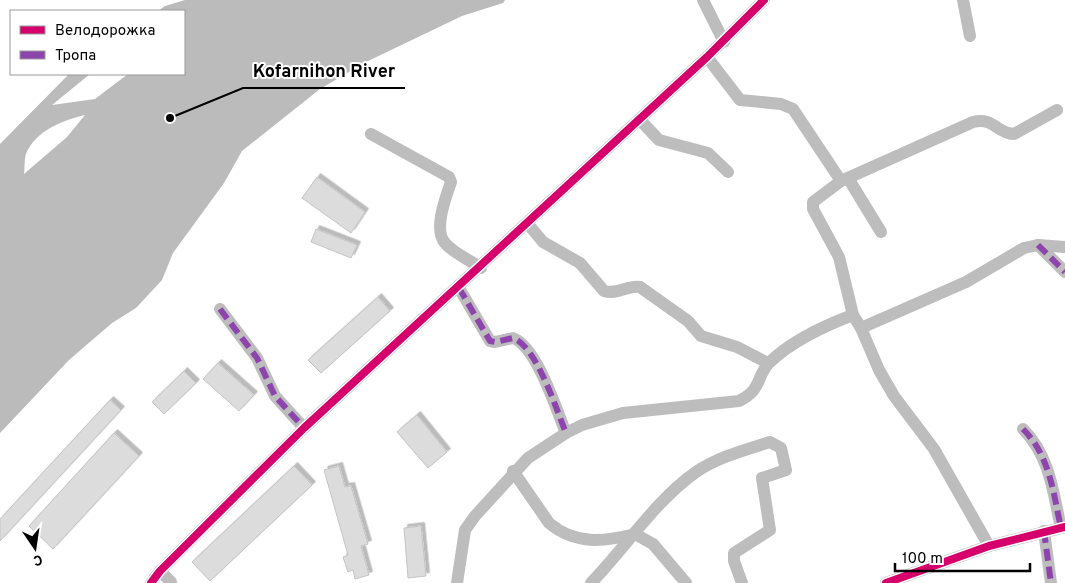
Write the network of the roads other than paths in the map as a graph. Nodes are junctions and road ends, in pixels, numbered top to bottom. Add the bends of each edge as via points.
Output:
1 (704, 0) edge
2 (764, 0) edge
3 (963, 0) edge
4 (970, 36) dead end
5 (724, 42) junction
6 (707, 57) junction
7 (1057, 110) dead end
8 (640, 120) junction
9 (371, 134) dead end
10 (728, 172) dead end
11 (844, 179) junction
12 (528, 224) junction
13 (881, 232) dead end
14 (1038, 246) junction
15 (1065, 247) edge
16 (481, 268) junction
17 (1065, 272) edge
18 (459, 288) junction
19 (220, 309) dead end
20 (853, 315) junction
21 (861, 328) junction
22 (768, 364) junction
23 (304, 428) junction
24 (1022, 429) dead end
25 (566, 433) junction
26 (513, 471) junction
27 (1063, 527) edge
28 (1044, 531) junction
29 (634, 534) junction
30 (989, 546) junction
31 (160, 571) junction
32 (171, 582) edge
33 (151, 583) edge
34 (457, 583) edge
35 (591, 583) edge
36 (686, 583) edge
37 (742, 583) edge
38 (886, 583) edge
39 (1051, 583) edge

1 - 5 street
2 - 5 street
3 - 4 street
5 - 6 street
6 - 8 street
6 - 11 street via 740,100 781,104 793,109
7 - 11 street via 1014,134 1007,134 988,121 974,122
8 - 10 street via 659,140 700,149
8 - 12 street
9 - 16 street via 450,177 441,238
11 - 13 street
11 - 20 street via 817,197 813,209 839,257
12 - 16 street
12 - 22 street via 543,242 580,263 604,291 640,287 688,320 701,336 737,347
14 - 15 street
14 - 17 street
14 - 21 street via 1024,248 966,282
16 - 18 street
18 - 23 street
18 - 25 street via 490,341 513,338 526,349 547,383
19 - 23 street via 257,358 275,396
20 - 21 street
20 - 22 street via 807,336
21 - 30 street via 878,370 934,450
22 - 25 street via 757,387 739,401 623,412
23 - 31 street
24 - 27 street via 1041,451
25 - 26 street
26 - 29 street via 557,530 603,542
26 - 34 street via 465,530
27 - 28 street
28 - 30 street
28 - 39 street
29 - 35 street
29 - 36 street via 653,544
29 - 37 street via 695,473 724,457 770,442 775,444 781,448 786,470 762,478 770,530 734,553
30 - 38 street
31 - 32 street
31 - 33 street

